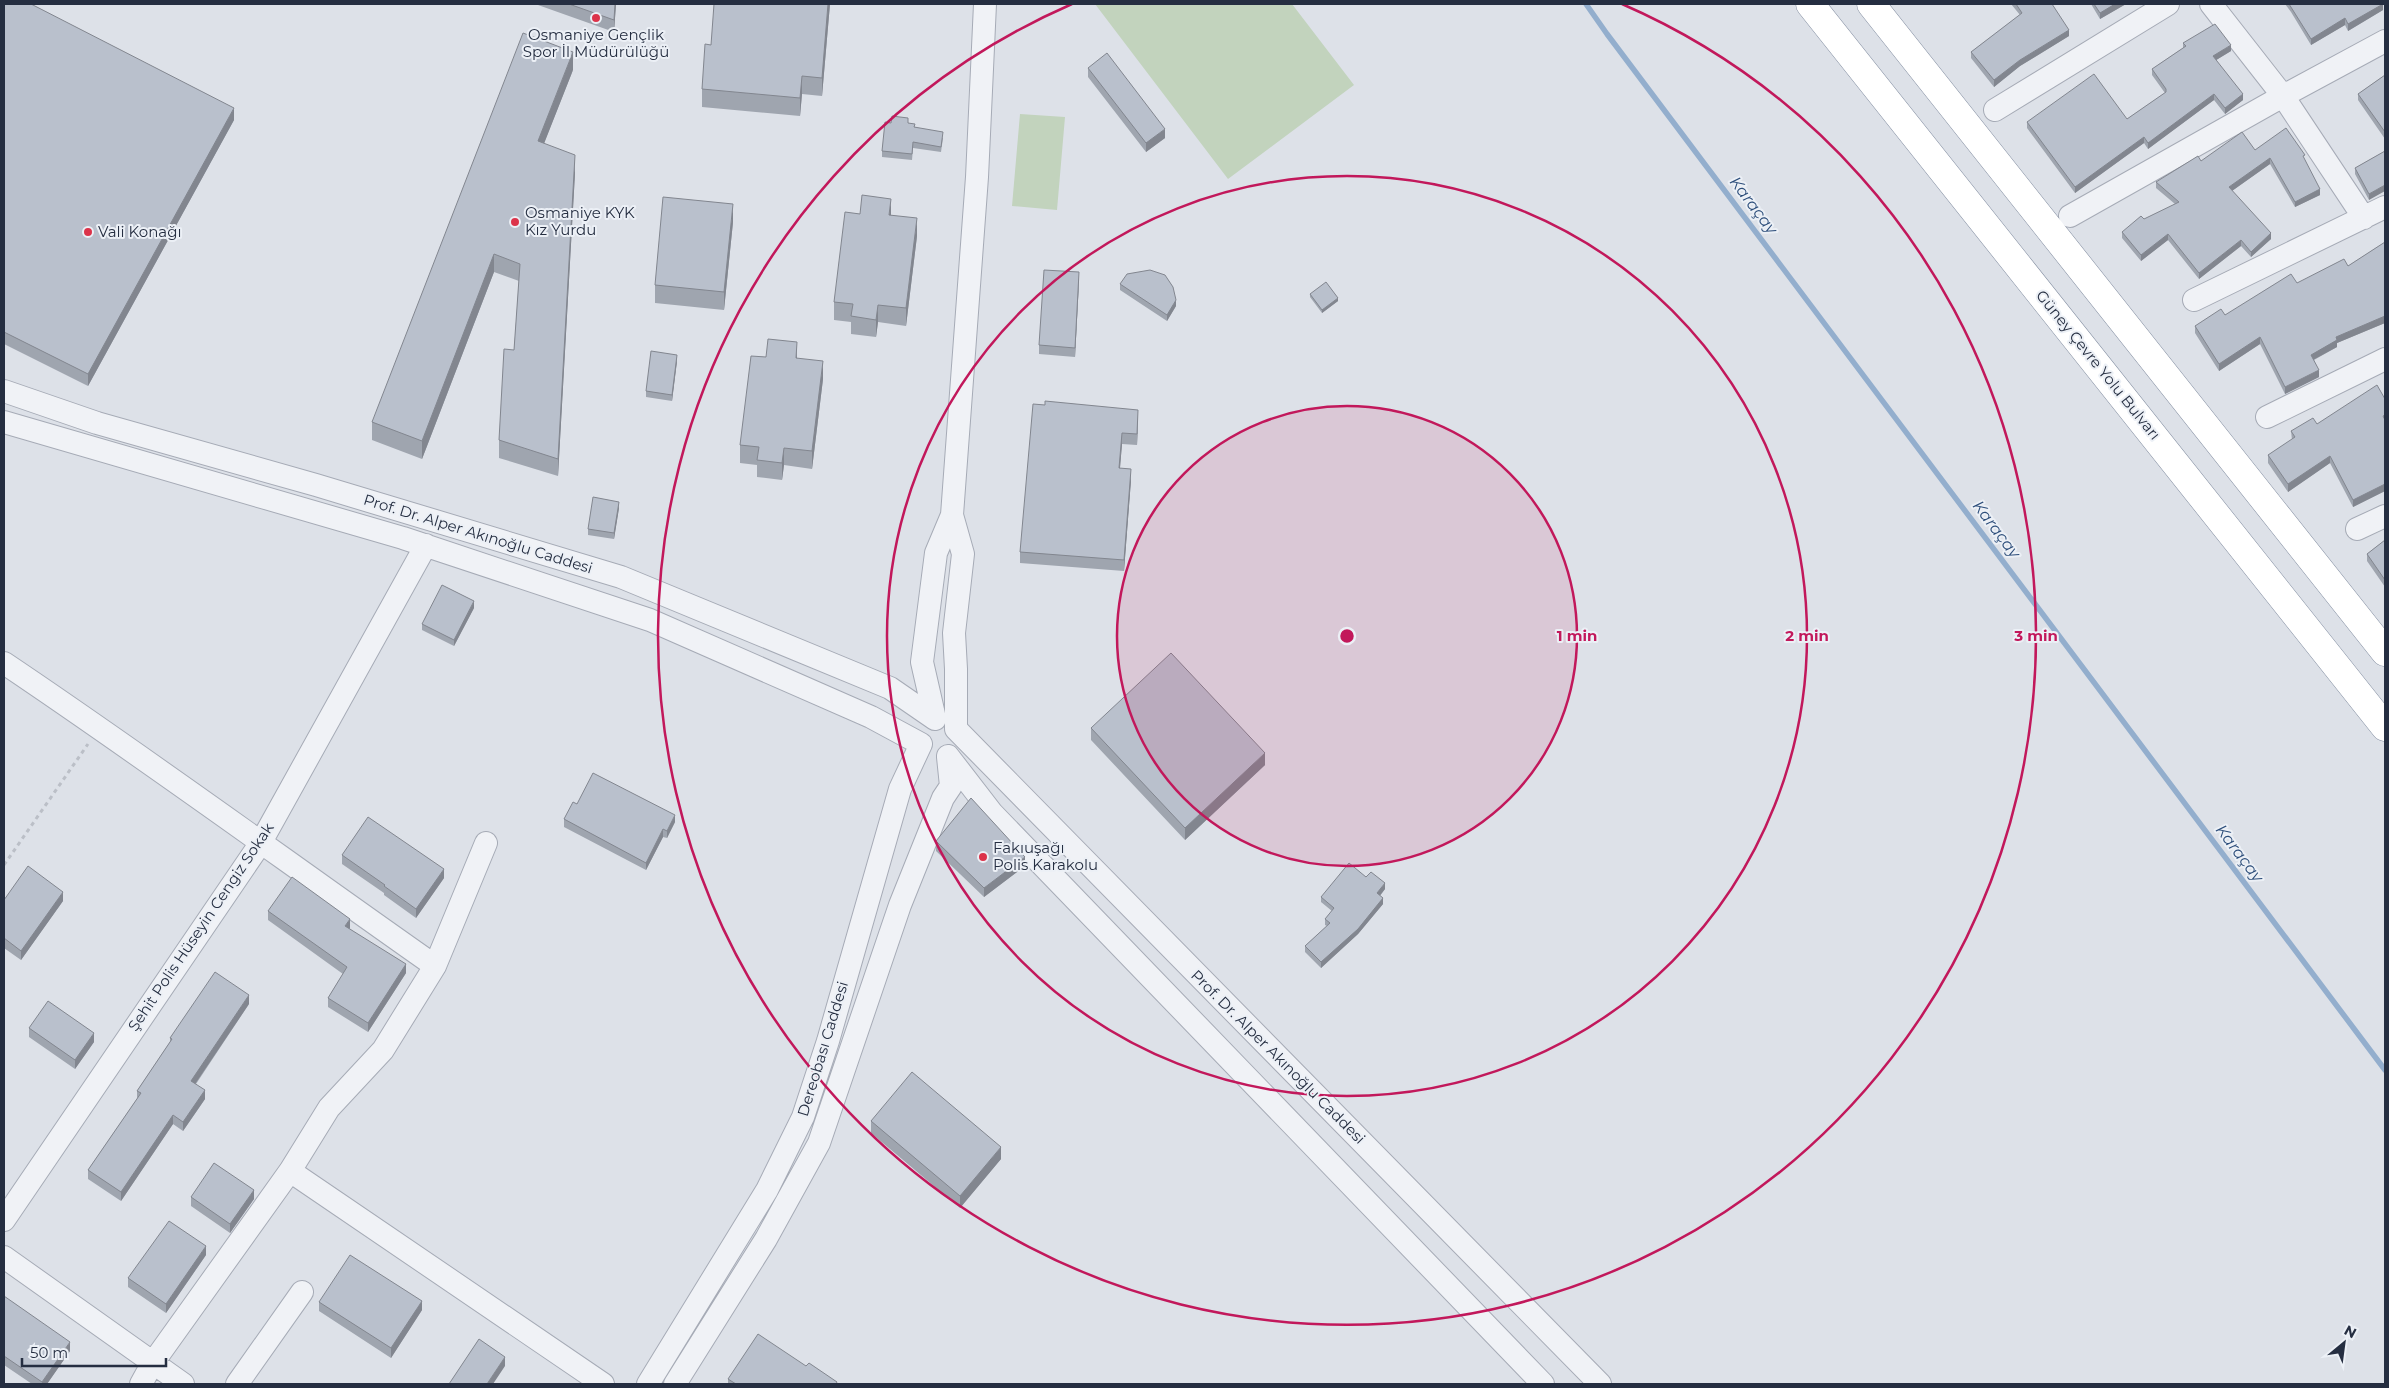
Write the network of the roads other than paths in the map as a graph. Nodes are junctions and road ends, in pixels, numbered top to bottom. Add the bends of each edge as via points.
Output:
1 (985, 4) edge
2 (1810, 4) edge
3 (1871, 4) edge
4 (2168, 4) edge
5 (2211, 4) edge
6 (2385, 41) edge
7 (2283, 96) junction
8 (1994, 110) dead end
9 (2385, 207) edge
10 (2070, 216) dead end
11 (2364, 218) junction
12 (2194, 300) dead end
13 (2385, 359) edge
14 (4, 392) edge
15 (2267, 417) dead end
16 (4, 422) edge
17 (952, 515) junction
18 (2385, 516) edge
19 (2357, 529) dead end
20 (426, 545) junction
21 (2385, 652) edge
22 (4, 664) edge
23 (924, 669) junction
24 (890, 688) junction
25 (935, 719) junction
26 (2385, 727) edge
27 (956, 729) junction
28 (917, 753) junction
29 (948, 756) junction
30 (951, 786) junction
31 (976, 793) junction
32 (486, 842) dead end
33 (260, 844) junction
34 (436, 966) junction
35 (290, 1171) junction
36 (4, 1220) edge
37 (4, 1257) edge
38 (302, 1292) dead end
39 (152, 1364) junction
40 (652, 1378) edge
41 (141, 1384) edge
42 (183, 1384) edge
43 (237, 1384) edge
44 (603, 1384) edge
45 (676, 1384) edge
46 (1543, 1384) edge
47 (1600, 1384) edge

1 - 17 street via 977,177
2 - 26 highway, Güney Çevre Yolu Bulvarı
3 - 21 highway
4 - 8 street
5 - 7 street
6 - 7 street
7 - 10 street
7 - 11 street
9 - 11 street
11 - 12 street
13 - 15 street
14 - 24 street, Prof. Dr. Alper Akınoğlu Caddesi via 97,423 621,576
16 - 20 street, Prof. Dr. Alper Akınoğlu Caddesi
17 - 23 street via 936,553 922,662
17 - 27 street via 963,554 954,633
18 - 19 street
20 - 28 street, Prof. Dr. Alper Akınoğlu Caddesi via 650,620 897,731
20 - 33 street, Şehit Polis Hüseyin Cengiz Sokak
22 - 33 street via 100,727
23 - 24 street
23 - 25 street
24 - 25 street, Prof. Dr. Alper Akınoğlu Caddesi
25 - 27 street, Prof. Dr. Alper Akınoğlu Caddesi via 947,721
25 - 28 street, Dereobası Caddesi via 924,726
27 - 29 street via 958,741
27 - 47 street, Prof. Dr. Alper Akınoğlu Caddesi
28 - 29 street, Prof. Dr. Alper Akınoğlu Caddesi via 924,750 935,757
28 - 40 street, Dereobası Caddesi via 900,789 828,1041 803,1116 767,1190
29 - 30 street
29 - 31 street
30 - 31 street via 964,787
30 - 45 street, Dereobası Caddesi via 942,798 900,905 819,1143 766,1239
31 - 46 street via 998,820
32 - 34 street
33 - 34 street
33 - 36 street, Şehit Polis Hüseyin Cengiz Sokak
34 - 35 street via 382,1050 329,1108
35 - 39 street
35 - 44 street
37 - 39 street
38 - 43 street
39 - 41 street
39 - 42 street
40 - 45 street

